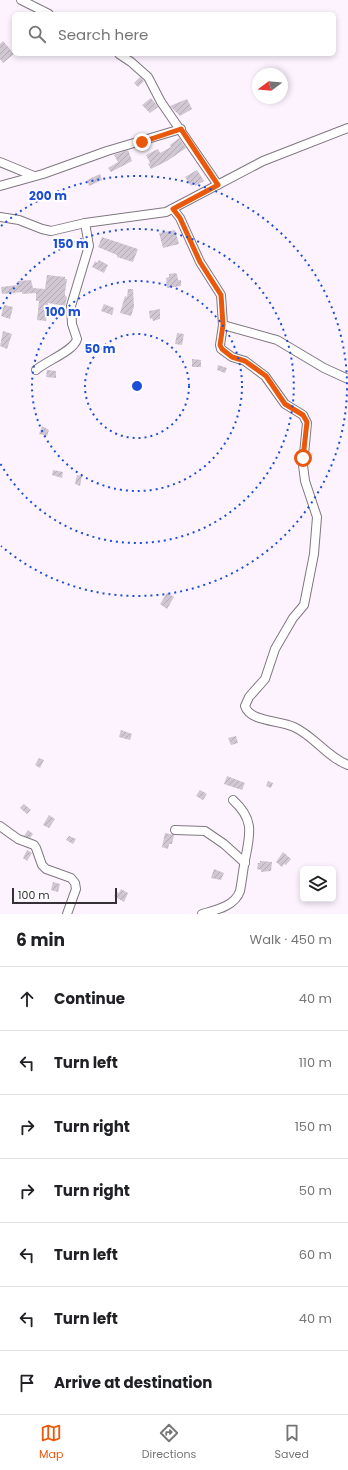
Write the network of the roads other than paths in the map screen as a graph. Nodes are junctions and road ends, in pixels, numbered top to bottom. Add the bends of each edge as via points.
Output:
1 (21, 0) edge
2 (44, 12) edge
3 (122, 56) edge
4 (348, 128) edge
5 (181, 129) junction
6 (0, 162) edge
7 (34, 176) junction
8 (218, 185) junction
9 (0, 186) edge
10 (173, 209) junction
11 (0, 217) edge
12 (85, 223) junction
13 (223, 325) junction
14 (36, 370) dead end
15 (348, 379) edge
16 (348, 765) edge
17 (233, 800) dead end
18 (0, 826) edge
19 (175, 830) dead end
20 (245, 863) junction
21 (67, 914) edge
22 (202, 914) edge

1 - 2 street
3 - 5 street via 148,77 161,102
4 - 8 street via 263,160
5 - 7 street via 92,155
5 - 8 street
6 - 7 street
7 - 9 street
8 - 10 street
10 - 12 street via 157,214
10 - 13 street via 182,222 200,262 219,291
11 - 12 street via 19,220 51,231
12 - 14 street via 90,246 71,306 76,342 70,349 43,363
13 - 15 street via 278,340 324,368
13 - 16 street via 220,345 222,349 266,376 285,404 306,418 303,465 305,482 317,515 314,554 304,605 293,618 275,649 265,679 249,697 245,706 253,717 273,720 299,729 333,757
17 - 20 street via 243,809 249,825 250,837
18 - 21 street via 18,839 34,845 46,870 70,878 75,883 76,889
19 - 20 street via 205,831
20 - 22 street via 238,897 230,903

